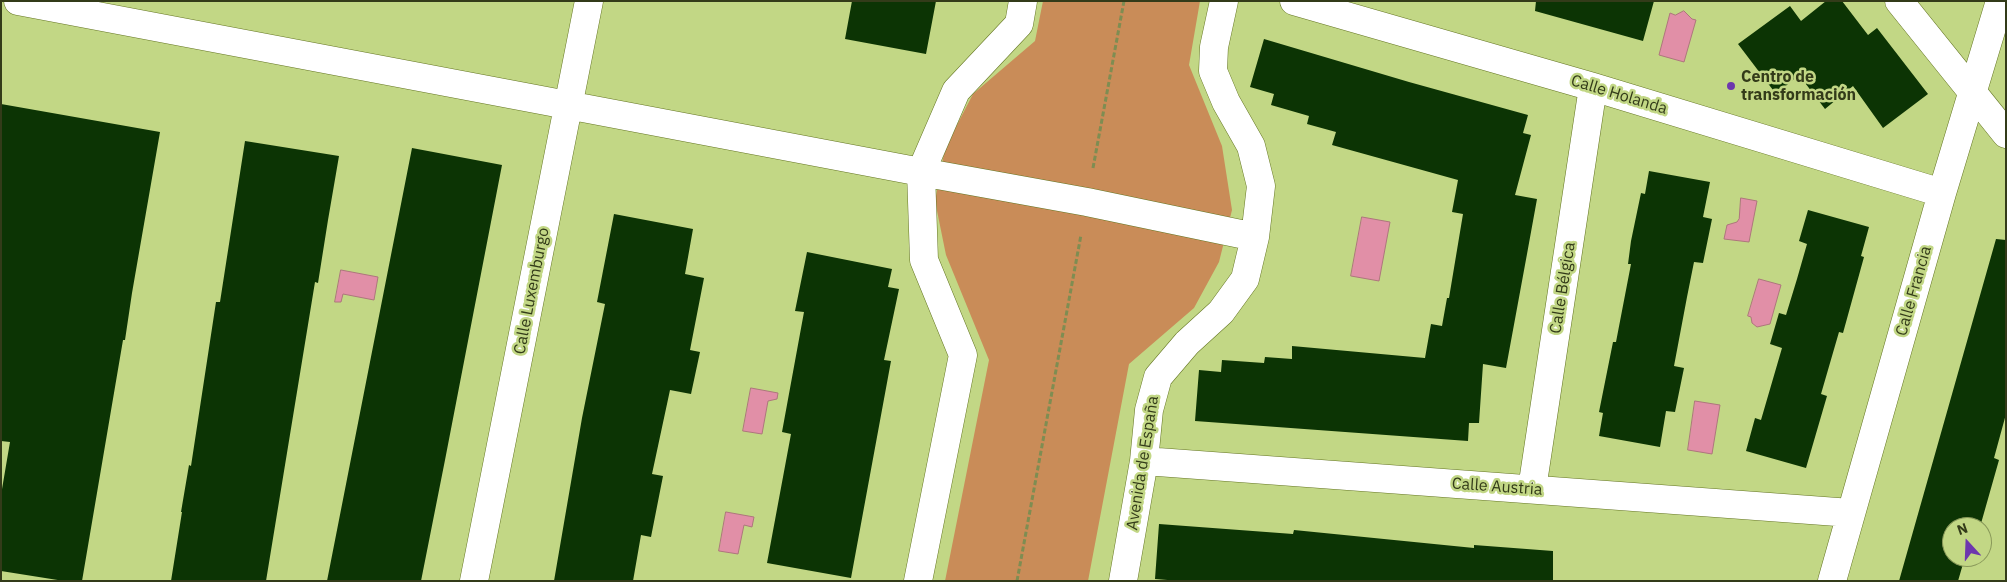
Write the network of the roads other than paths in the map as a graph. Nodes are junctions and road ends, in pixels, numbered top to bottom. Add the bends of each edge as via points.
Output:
1 (18, 1) edge
2 (590, 1) edge
3 (1023, 1) edge
4 (1224, 1) edge
5 (1294, 1) edge
6 (1899, 1) edge
7 (2000, 1) edge
8 (1593, 87) junction
9 (1972, 91) junction
10 (569, 106) junction
11 (2006, 134) edge
12 (921, 172) junction
13 (1942, 193) junction
14 (1256, 237) junction
15 (1144, 461) junction
16 (1532, 489) junction
17 (1851, 513) junction
18 (474, 581) edge
19 (918, 581) edge
20 (1123, 581) edge
21 (1832, 581) edge

1 - 10 street
2 - 10 street, Calle Luxemburgo
3 - 12 street via 1019,24 956,91
4 - 14 street, Avenida de España via 1214,47 1214,71 1226,102 1251,146 1261,186
5 - 8 street, Calle Holanda
6 - 9 street
7 - 9 street, Calle Francia
8 - 13 street, Calle Holanda
8 - 16 street, Calle Bélgica
9 - 11 street
9 - 13 street, Calle Francia
10 - 12 street
10 - 18 street, Calle Luxemburgo
12 - 14 street
12 - 19 street via 924,260 963,355
13 - 17 street, Calle Francia
14 - 15 street, Avenida de España via 1245,279 1221,312 1187,343 1158,377 1149,410
15 - 16 street, Calle Austria
15 - 20 street, Avenida de España
16 - 17 street, Calle Austria
17 - 21 street, Calle Francia

